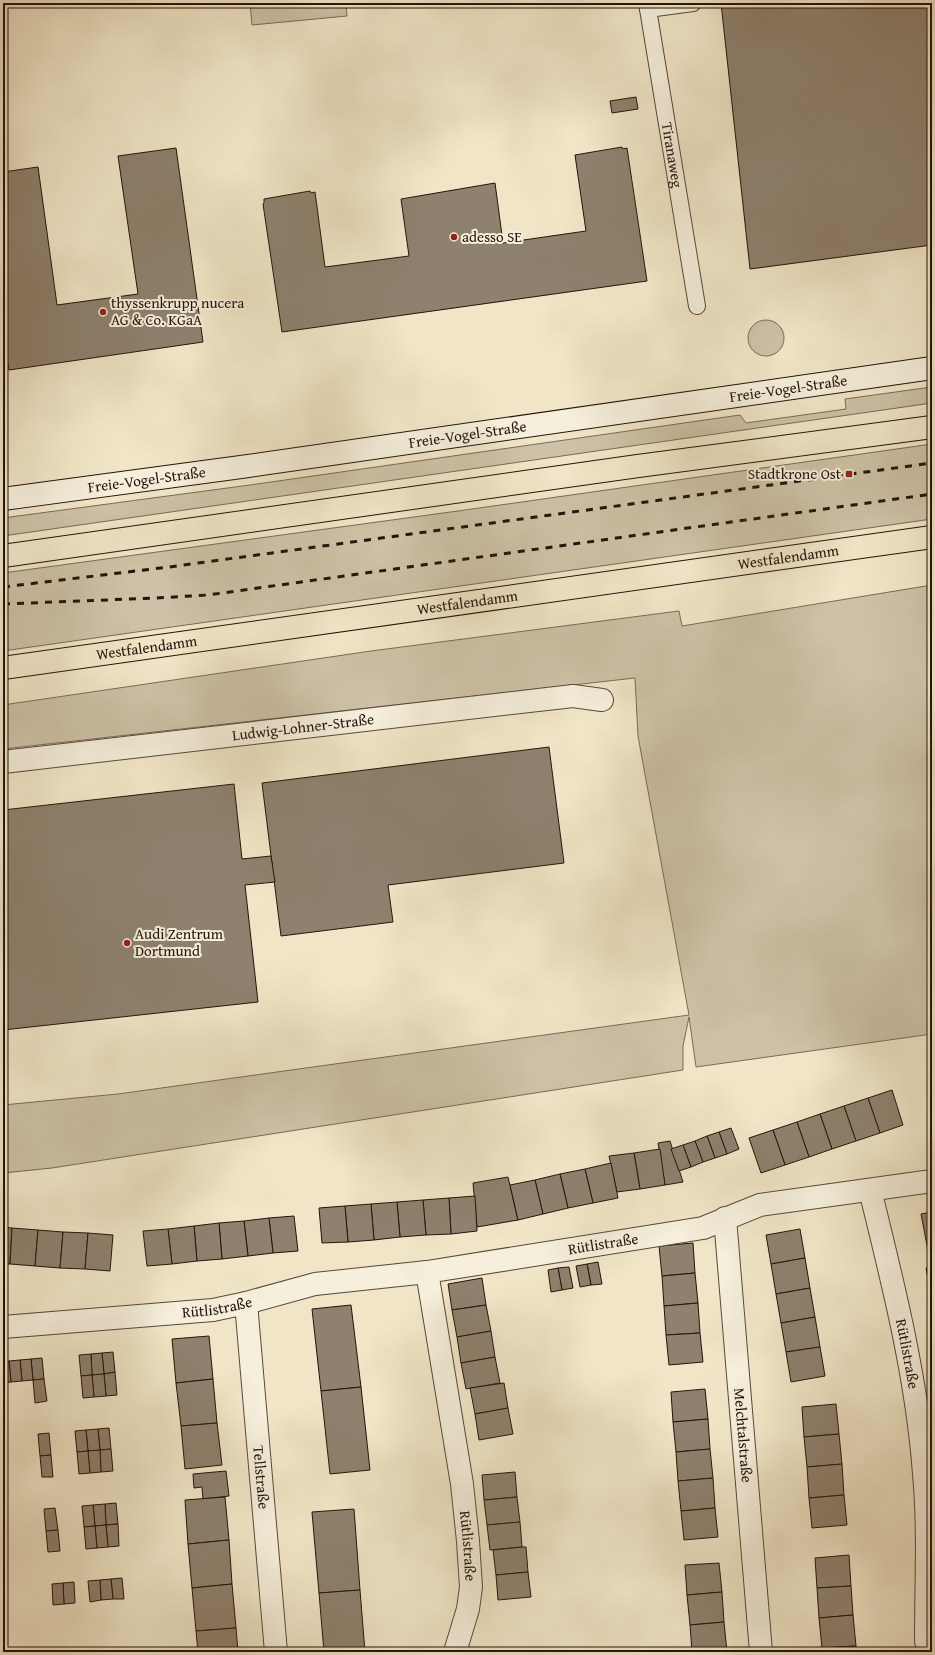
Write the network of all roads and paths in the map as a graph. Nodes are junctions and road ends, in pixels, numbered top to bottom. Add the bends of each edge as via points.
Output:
1 (693, 3) edge
2 (648, 6) edge
3 (697, 306) dead end
4 (932, 368) edge
5 (932, 427) edge
6 (3, 499) edge
7 (927, 539) edge
8 (3, 556) edge
9 (3, 668) edge
10 (602, 700) dead end
11 (3, 762) edge
12 (932, 1180) edge
13 (870, 1190) junction
14 (725, 1218) junction
15 (427, 1272) junction
16 (246, 1303) junction
17 (3, 1327) edge
18 (926, 1641) dead end
19 (276, 1652) edge
20 (455, 1652) edge
21 (761, 1652) edge

1 - 2 lane
2 - 3 lane, Tiranaweg
4 - 6 street, Freie-Vogel-Straße via 196,474
5 - 8 highway
7 - 9 highway, Westfalendamm
10 - 11 street, Ludwig-Lohner-Straße via 573,696
12 - 13 street, Rütlistraße
13 - 14 street, Rütlistraße via 760,1205
13 - 18 street, Rütlistraße via 893,1280 918,1424 924,1474
14 - 15 street, Rütlistraße via 703,1228
14 - 21 street, Melchtalstraße
15 - 16 street, Rütlistraße via 315,1284
15 - 20 street, Rütlistraße via 462,1484 468,1540 471,1587 468,1609
16 - 17 street, Rütlistraße via 213,1310
16 - 19 street, Tellstraße

